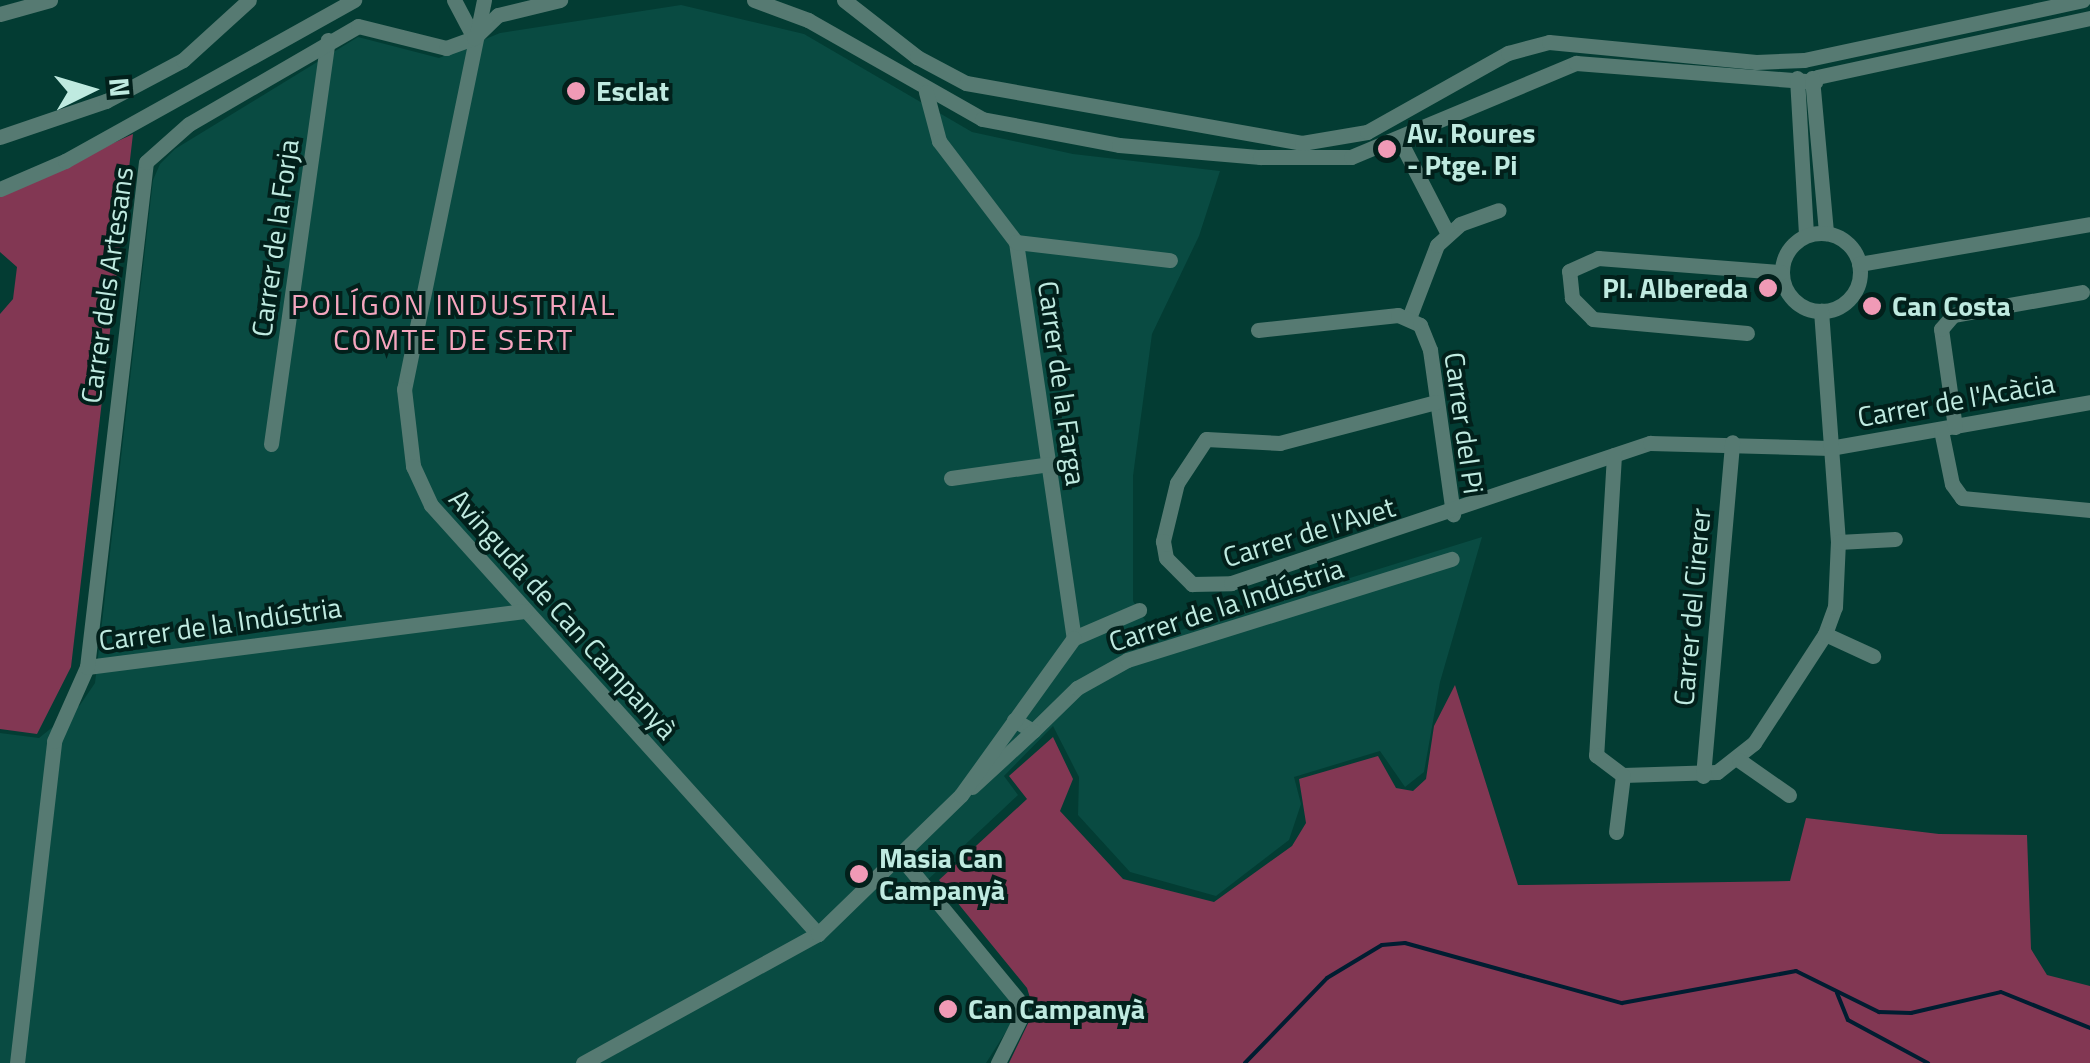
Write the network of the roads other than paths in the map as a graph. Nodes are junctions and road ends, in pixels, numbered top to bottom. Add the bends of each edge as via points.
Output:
1 (50, 0) edge
2 (249, 0) edge
3 (354, 0) edge
4 (454, 0) edge
5 (484, 0) edge
6 (560, 0) edge
7 (754, 0) edge
8 (844, 0) edge
9 (2083, 0) edge
10 (0, 14) edge
11 (2090, 18) edge
12 (474, 38) junction
13 (328, 40) junction
14 (1842, 54) junction
15 (1804, 60) junction
16 (1756, 62) junction
17 (1816, 80) junction
18 (1795, 82) junction
19 (926, 92) junction
20 (0, 137) edge
21 (1399, 139) junction
22 (0, 188) edge
23 (1499, 210) dead end
24 (2090, 224) edge
25 (1826, 233) junction
26 (1448, 234) junction
27 (1806, 236) junction
28 (1016, 242) junction
29 (1170, 260) dead end
30 (1859, 264) junction
31 (1781, 272) junction
32 (2082, 292) dead end
33 (1820, 311) junction
34 (1410, 318) junction
35 (1258, 330) dead end
36 (1746, 333) dead end
37 (1436, 402) junction
38 (2090, 402) edge
39 (1948, 428) junction
40 (1732, 442) junction
41 (271, 444) dead end
42 (1830, 448) junction
43 (1614, 454) junction
44 (1049, 464) junction
45 (950, 478) dead end
46 (2090, 510) edge
47 (1452, 514) junction
48 (1894, 539) dead end
49 (1838, 542) junction
50 (1452, 559) dead end
51 (1139, 610) dead end
52 (524, 611) junction
53 (1825, 634) junction
54 (1074, 638) junction
55 (1873, 656) dead end
56 (87, 668) junction
57 (1014, 720) junction
58 (1033, 731) junction
59 (1739, 760) junction
60 (1623, 775) junction
61 (1702, 776) junction
62 (961, 795) junction
63 (1789, 795) dead end
64 (1616, 832) dead end
65 (898, 854) junction
66 (818, 934) junction
67 (17, 1063) edge
68 (583, 1063) edge
69 (998, 1063) edge

1 - 10 street
2 - 20 street via 183,60 106,101
3 - 22 street via 65,161
4 - 12 street
5 - 12 street, Avinguda de Can Campanyà via 485,19
6 - 12 street via 498,16
7 - 19 street via 808,20
8 - 16 street via 917,57 996,91 1302,143 1346,140 1508,53 1548,42
9 - 14 street
11 - 17 street
12 - 13 street, Carrer dels Artesans via 446,48 358,26
12 - 52 street, Avinguda de Can Campanyà via 403,416 413,466 431,505
13 - 41 street, Carrer de la Forja
13 - 56 street, Carrer dels Artesans via 190,124 146,162
14 - 15 street
14 - 17 street
15 - 16 street
15 - 17 street
15 - 18 street
16 - 18 street
17 - 18 street
17 - 25 street
18 - 21 street via 1576,63
18 - 27 street
19 - 21 street via 982,119 1077,138 1260,157 1327,160
19 - 28 street, Carrer de la Farga via 939,141
21 - 26 street
23 - 26 street
24 - 30 street
25 - 27 street
25 - 30 street via 1848,244
26 - 34 street via 1436,244
27 - 31 street via 1789,248
28 - 29 street
28 - 44 street, Carrer de la Farga
30 - 33 street via 1851,296
31 - 33 street via 1797,302
31 - 36 street via 1598,258 1576,262 1570,271 1572,298 1593,318
32 - 39 street via 1970,310 1941,329
33 - 42 street
34 - 35 street
34 - 37 street, Carrer del Pi via 1430,350
37 - 47 street, Carrer del Pi
37 - 47 street, Carrer de l'Avet via 1280,443 1206,440 1177,483 1163,541 1178,574 1210,587
38 - 39 street, Carrer de l'Acàcia
39 - 42 street, Carrer de l'Acàcia
39 - 46 street via 1952,484 1962,498
40 - 42 street, Carrer de l'Avet
40 - 43 street, Carrer de l'Avet via 1668,440
40 - 61 street, Carrer del Cirerer
42 - 49 street
43 - 47 street, Carrer de l'Avet
43 - 60 street via 1594,739 1596,755
44 - 45 street
44 - 54 street, Carrer de la Farga
48 - 49 street
49 - 53 street via 1838,592
50 - 58 street, Carrer de la Indústria via 1126,660 1077,688
51 - 54 street
52 - 56 street, Carrer de la Indústria
52 - 66 street, Avinguda de Can Campanyà
53 - 55 street
53 - 59 street
54 - 57 street, Carrer de la Indústria
56 - 67 street, Carrer de la Indústria via 54,742
57 - 58 street
57 - 62 street, Carrer de la Indústria
58 - 62 street, Carrer de la Indústria
59 - 61 street
59 - 63 street
60 - 61 street
60 - 64 street
62 - 65 street, Carrer de la Indústria
65 - 66 street, Carrer de la Indústria
65 - 69 street via 1020,1002 1018,1028
66 - 68 street, Carrer de la Indústria

